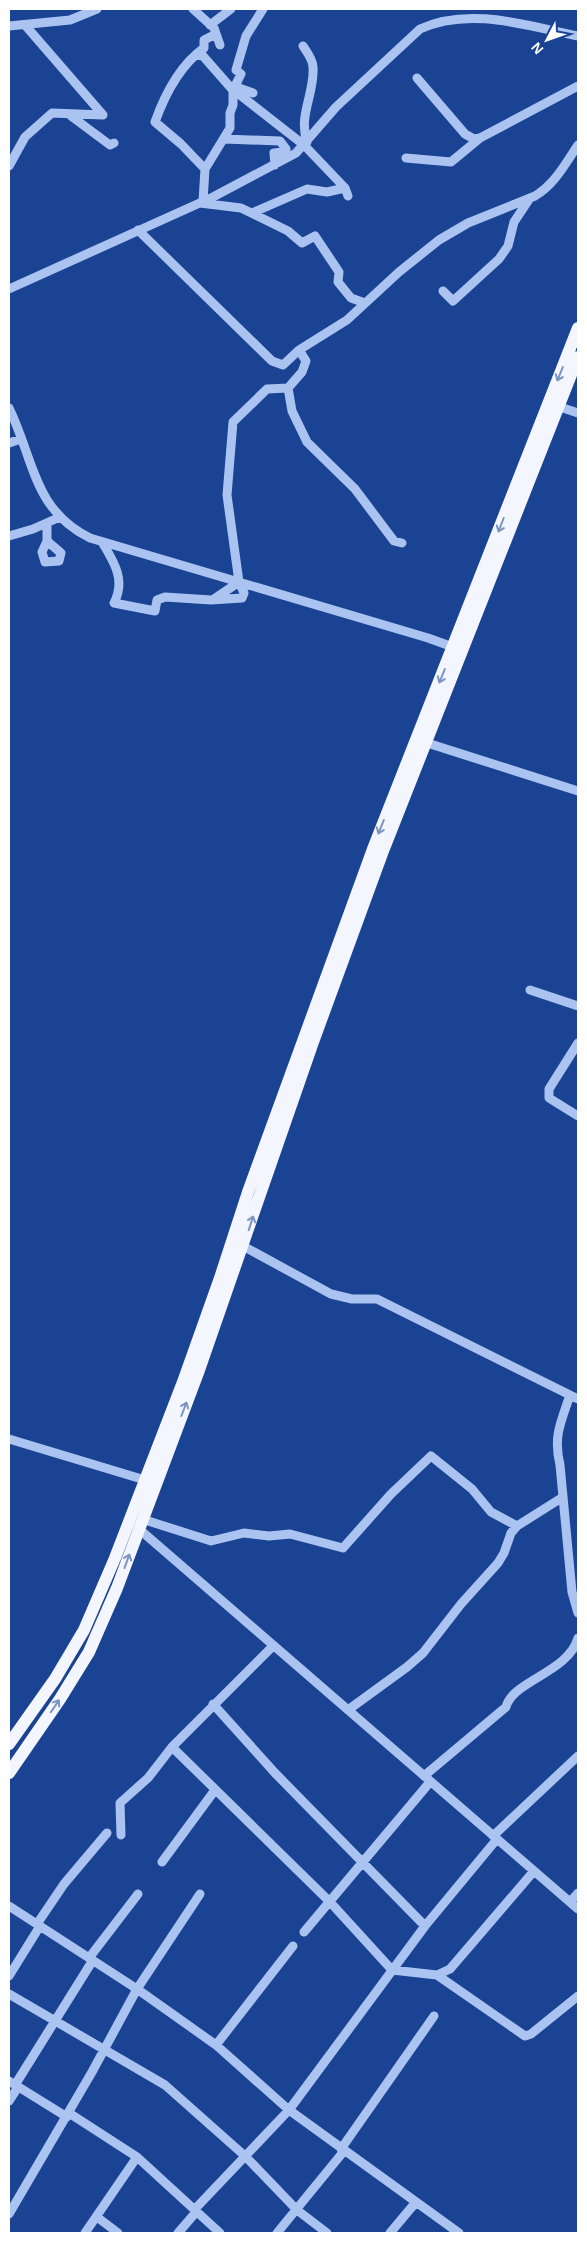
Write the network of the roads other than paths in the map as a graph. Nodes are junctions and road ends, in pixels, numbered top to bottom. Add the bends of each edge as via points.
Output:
1 (97, 9) edge
2 (193, 9) edge
3 (231, 9) edge
4 (262, 9) edge
5 (24, 25) junction
6 (210, 25) junction
7 (9, 26) edge
8 (216, 34) junction
9 (578, 36) edge
10 (220, 45) dead end
11 (303, 46) dead end
12 (197, 54) junction
13 (417, 78) dead end
14 (578, 86) edge
15 (233, 88) junction
16 (253, 92) dead end
17 (69, 114) junction
18 (480, 138) junction
19 (224, 139) junction
20 (114, 143) dead end
21 (306, 144) junction
22 (578, 146) edge
23 (406, 158) dead end
24 (275, 165) junction
25 (9, 166) edge
26 (205, 169) junction
27 (530, 198) junction
28 (202, 202) junction
29 (252, 213) junction
30 (138, 230) junction
31 (9, 289) edge
32 (443, 291) dead end
33 (365, 303) junction
34 (578, 328) edge
35 (299, 350) junction
36 (578, 357) edge
37 (288, 388) junction
38 (554, 405) junction
39 (10, 411) edge
40 (578, 413) edge
41 (21, 438) junction
42 (9, 443) edge
43 (60, 517) junction
44 (47, 523) junction
45 (9, 536) edge
46 (47, 541) dead end
47 (102, 542) junction
48 (402, 543) dead end
49 (239, 582) junction
50 (211, 600) junction
51 (453, 647) junction
52 (421, 741) junction
53 (578, 791) edge
54 (530, 990) dead end
55 (578, 1006) edge
56 (578, 1043) edge
57 (578, 1116) edge
58 (244, 1246) junction
59 (574, 1397) edge
60 (9, 1439) edge
61 (145, 1480) junction
62 (563, 1498) junction
63 (140, 1524) junction
64 (517, 1526) junction
65 (578, 1614) edge
66 (578, 1638) edge
67 (273, 1646) junction
68 (213, 1704) junction
69 (348, 1710) junction
70 (9, 1744) edge
71 (172, 1747) junction
72 (578, 1756) edge
73 (9, 1773) edge
74 (427, 1779) junction
75 (214, 1790) junction
76 (107, 1834) dead end
77 (121, 1835) dead end
78 (495, 1837) junction
79 (162, 1862) dead end
80 (362, 1863) junction
81 (534, 1871) junction
82 (578, 1893) edge
83 (138, 1894) dead end
84 (200, 1894) dead end
85 (330, 1902) junction
86 (570, 1902) junction
87 (9, 1906) edge
88 (578, 1909) edge
89 (38, 1925) junction
90 (425, 1926) junction
91 (304, 1932) dead end
92 (293, 1946) dead end
93 (91, 1959) junction
94 (390, 1972) junction
95 (437, 1975) junction
96 (9, 1976) edge
97 (137, 1989) junction
98 (9, 1994) edge
99 (578, 1996) edge
100 (434, 2016) dead end
101 (54, 2021) junction
102 (216, 2045) junction
103 (104, 2050) junction
104 (14, 2084) edge
105 (9, 2101) edge
106 (290, 2110) junction
107 (68, 2115) junction
108 (342, 2150) junction
109 (245, 2156) junction
110 (138, 2157) junction
111 (416, 2202) junction
112 (196, 2210) junction
113 (297, 2210) junction
114 (9, 2214) edge
115 (97, 2217) junction
116 (86, 2233) edge
117 (118, 2233) edge
118 (178, 2233) edge
119 (220, 2233) edge
120 (277, 2233) edge
121 (327, 2233) edge
122 (390, 2233) edge
123 (459, 2233) edge

1 - 5 street via 70,20
2 - 6 street
3 - 6 street
4 - 15 street via 246,36 236,70 241,74
5 - 7 street
5 - 17 street via 103,115
6 - 8 street
8 - 10 street
8 - 12 street via 204,40 204,48
9 - 21 street via 485,18 449,19 420,29 336,106
11 - 21 street via 313,65 313,84 305,112
12 - 15 street via 203,56
12 - 26 street via 180,71 155,122
13 - 18 street via 465,134
14 - 18 street
15 - 16 street
15 - 19 street via 230,128
15 - 21 street
17 - 20 street via 110,145
17 - 25 street via 52,113 25,137
18 - 23 street via 451,162
19 - 24 street via 280,141 286,148 274,153
19 - 26 street
21 - 24 street
21 - 29 street via 346,192 308,189
22 - 27 street via 552,184
24 - 28 street
26 - 28 street
27 - 32 street via 514,222 508,246 499,258 453,300
27 - 33 street via 468,223 439,240
28 - 29 street via 241,208
28 - 30 street
29 - 33 street via 288,231 302,243 315,236 339,272 338,282 351,298
30 - 31 street
30 - 35 street via 272,361 283,365
33 - 35 street via 347,320
34 -> 38 main road
35 - 37 street via 306,361 302,372
36 - 38 main road
37 - 48 street via 292,412 307,442 355,489 394,541
37 - 49 street via 267,389 233,422 227,494
38 - 40 street
38 -> 51 main road
38 - 52 main road
39 - 41 street
41 - 42 street
41 - 43 street via 40,490
43 - 44 street
43 - 47 street via 72,530
44 - 45 street
44 - 46 street
47 - 49 street
47 - 50 street via 117,566 119,594 114,603 154,612 157,600 164,597
49 - 50 street
49 - 50 street via 244,593 242,598
49 - 51 street
51 -> 52 main road
52 - 53 street
58 -> 52 main road
52 -> 61 main road via 366,867 248,1192 196,1347
54 - 55 street
56 - 57 street via 547,1095
58 - 59 street via 331,1294 352,1299 377,1299
63 -> 58 main road
59 - 62 street via 556,1436
60 - 61 street
61 - 70 main road via 84,1630
62 - 64 street
62 - 65 street via 572,1592
63 - 64 street via 212,1541 244,1533 290,1534 343,1548 391,1494 431,1456 472,1489 491,1512
63 - 67 street
73 -> 63 main road via 89,1652
64 - 69 street via 498,1563 423,1653
66 - 74 street via 572,1652 544,1675 512,1694 506,1707
67 - 68 street
67 - 69 street
68 - 71 street
68 - 80 street
69 - 74 street
71 - 75 street
71 - 77 street via 148,1778 120,1803
72 - 78 street
74 - 78 street
74 - 80 street
75 - 79 street
75 - 85 street
76 - 89 street via 64,1884
78 - 81 street
78 - 90 street
80 - 85 street
80 - 90 street
81 - 86 street
81 - 95 street via 456,1963
82 - 86 street
83 - 93 street
84 - 97 street
85 - 91 street
85 - 94 street
86 - 88 street
87 - 89 street
89 - 93 street
89 - 96 street
90 - 94 street
92 - 102 street
93 - 97 street
93 - 101 street
94 - 95 street
94 - 106 street
95 - 99 street via 525,2036
97 - 102 street
97 - 103 street
98 - 101 street
100 - 108 street
101 - 103 street
101 - 104 street
102 - 106 street
103 - 107 street
103 - 109 street via 165,2085
104 - 105 street
104 - 107 street
106 - 108 street
106 - 109 street
107 - 110 street
107 - 114 street
108 - 111 street
108 - 113 street
109 - 112 street
109 - 113 street
110 - 112 street
110 - 115 street
111 - 122 street
111 - 123 street
112 - 118 street
112 - 119 street
113 - 120 street
113 - 121 street
115 - 116 street
115 - 117 street

